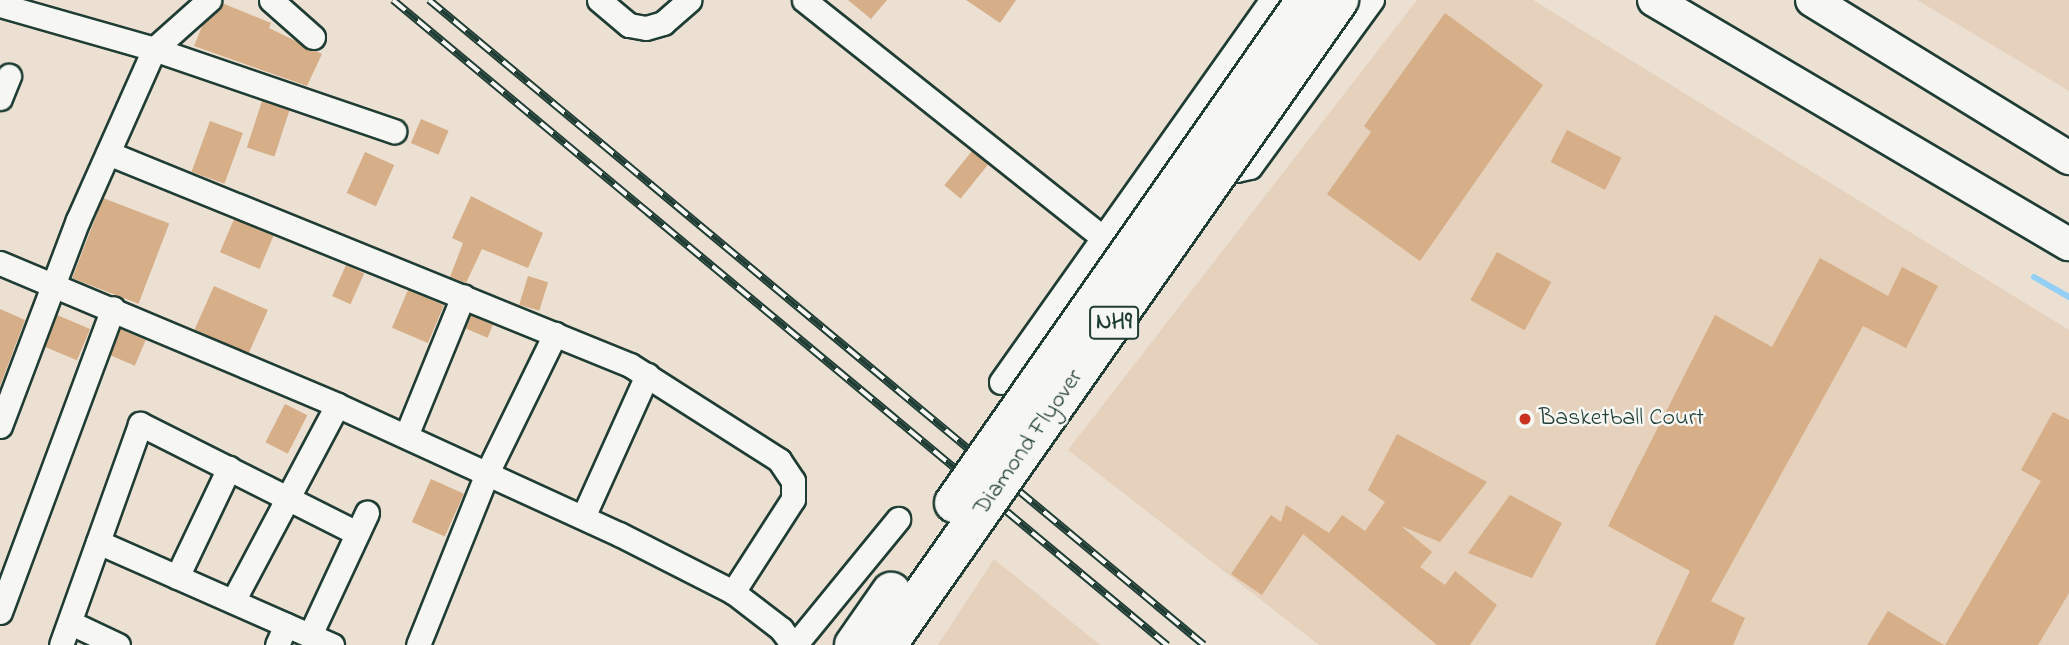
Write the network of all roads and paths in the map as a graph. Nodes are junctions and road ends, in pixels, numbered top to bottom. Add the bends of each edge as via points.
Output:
1 (209, 0) edge
2 (271, 0) edge
3 (599, 0) edge
4 (689, 0) edge
5 (804, 0) edge
6 (1271, 0) edge
7 (1306, 0) edge
8 (1339, 0) edge
9 (1372, 0) edge
10 (1654, 0) edge
11 (1812, 0) edge
12 (0, 5) edge
13 (26, 6) edge
14 (313, 37) dead end
15 (154, 49) junction
16 (9, 76) dead end
17 (0, 98) edge
18 (1180, 129) junction
19 (394, 131) dead end
20 (108, 153) junction
21 (2069, 158) edge
22 (1102, 237) junction
23 (2069, 244) edge
24 (0, 263) edge
25 (54, 283) junction
26 (463, 296) junction
27 (113, 308) junction
28 (555, 334) junction
29 (647, 375) junction
30 (1001, 382) dead end
31 (337, 405) junction
32 (0, 426) edge
33 (406, 436) junction
34 (229, 468) junction
35 (487, 473) junction
36 (289, 498) junction
37 (583, 517) junction
38 (898, 519) dead end
39 (98, 542) junction
40 (177, 577) junction
41 (733, 592) junction
42 (233, 601) junction
43 (0, 612) edge
44 (71, 623) junction
45 (281, 635) edge
46 (310, 635) junction
47 (61, 645) edge
48 (118, 645) edge
49 (332, 645) edge
50 (418, 645) edge
51 (794, 645) edge
52 (854, 645) edge
53 (887, 645) edge

1 - 15 street
2 - 14 street
3 - 4 street via 629,26 646,28 663,23
5 - 22 street
6 - 18 street
7 - 52 highway, Diamond Flyover / NH9, bridge
8 - 53 highway, Diamond Flyover / NH9, bridge
9 - 18 street via 1250,167 1236,170
10 - 23 street
11 - 21 street
12 - 13 street
13 - 15 street
15 - 19 street
15 - 20 street
16 - 17 street
18 - 22 street
20 - 25 street
20 - 26 street
22 - 30 street
24 - 25 street
25 - 27 street
25 - 32 street
26 - 28 street
26 - 33 street
27 - 31 street
27 - 43 street
28 - 29 street
28 - 35 street
29 - 37 street
29 - 41 street via 779,460 793,481 793,499
31 - 33 street
31 - 36 street
33 - 35 street
34 - 36 street
34 - 39 street via 141,424
34 - 40 street
35 - 37 street
35 - 50 street
36 - 42 street
36 - 46 street via 362,523
37 - 41 street
38 - 51 street
39 - 40 street
39 - 44 street
40 - 42 street
41 - 51 street via 781,629
42 - 45 street
44 - 47 street
44 - 48 street
45 - 46 street
46 - 49 street

